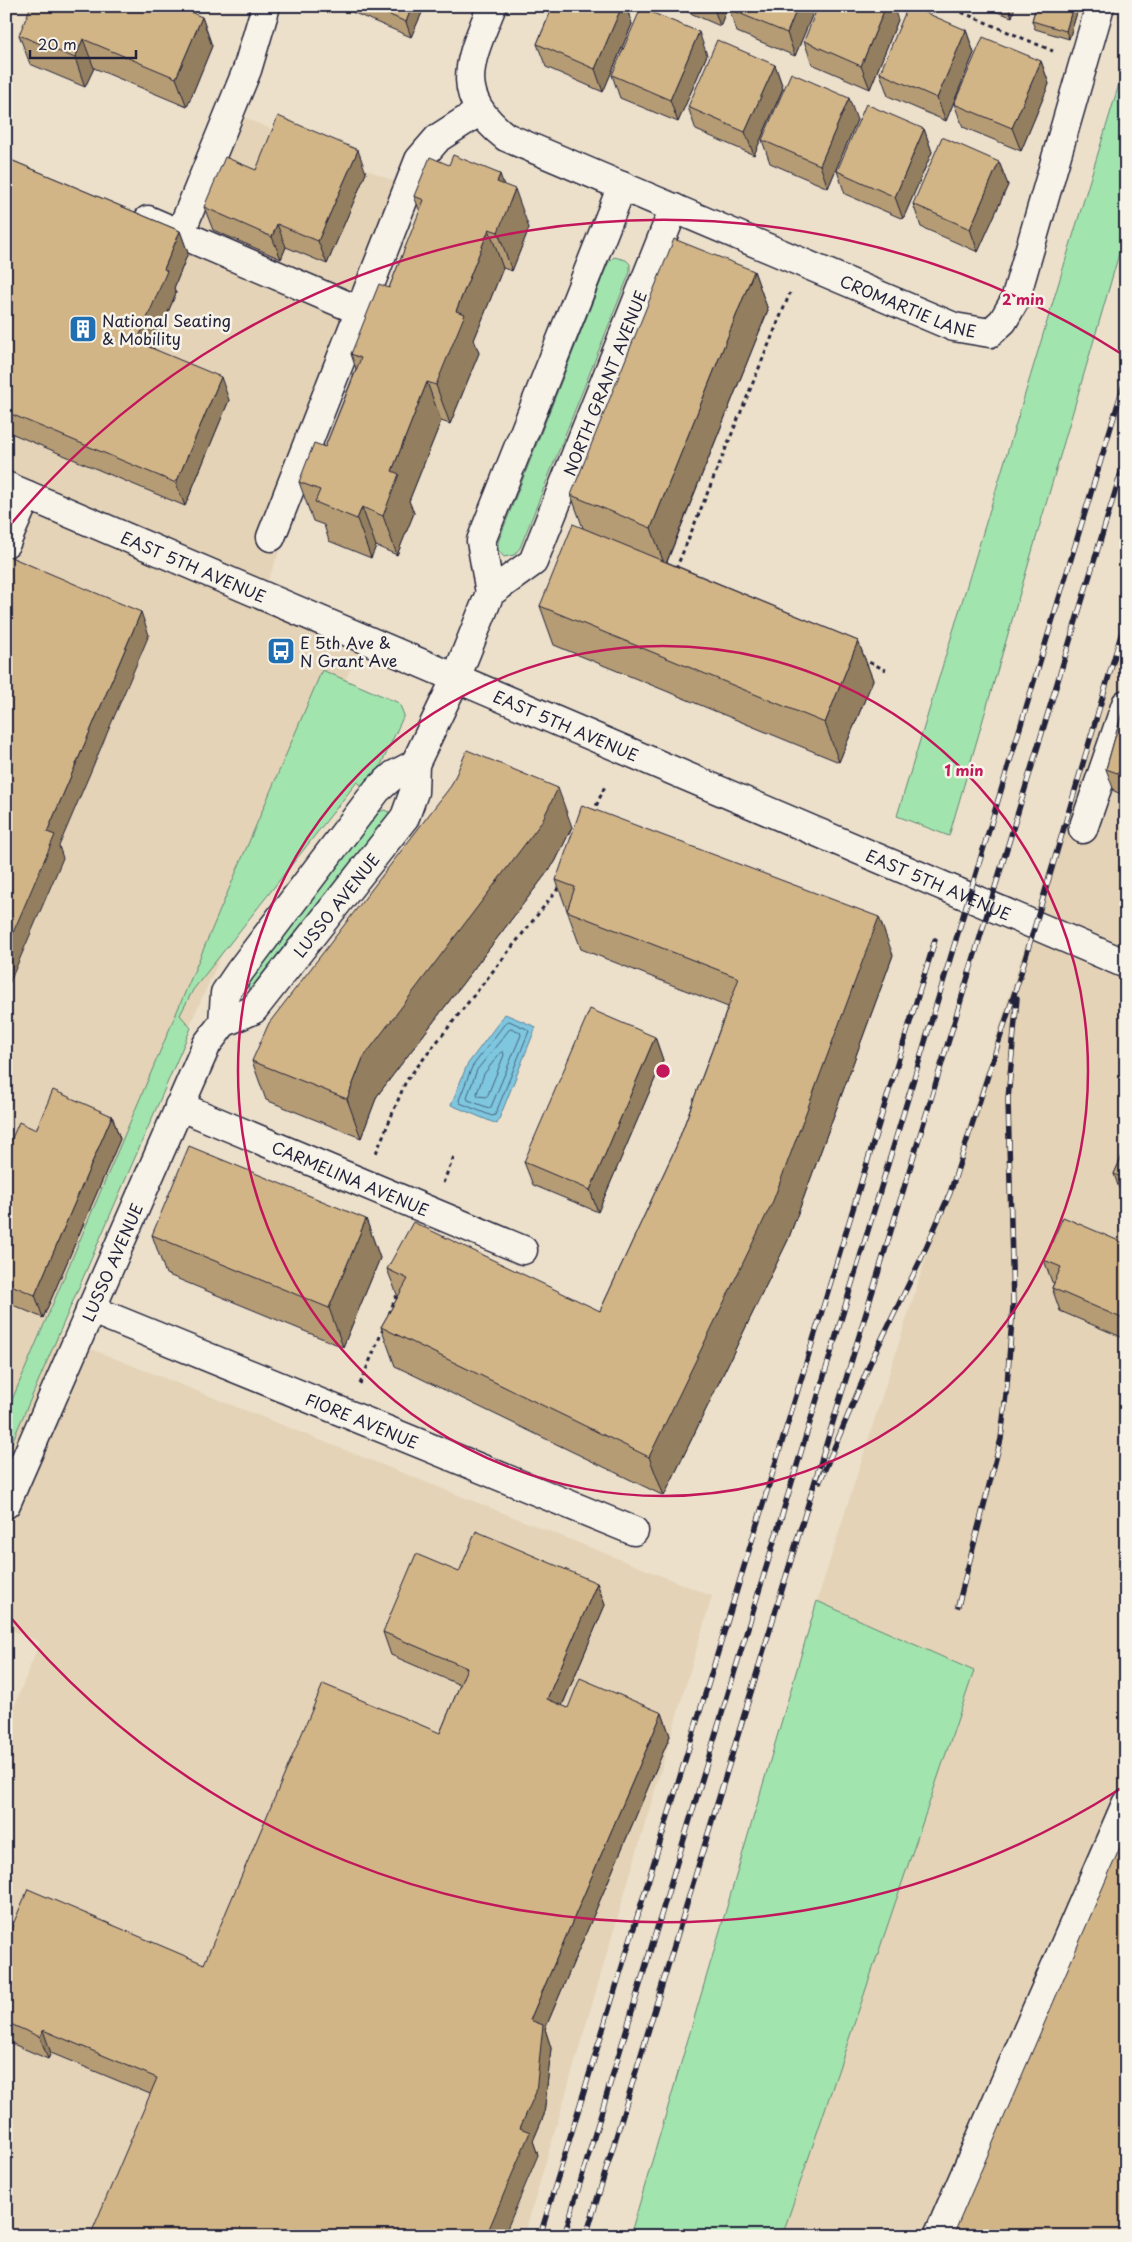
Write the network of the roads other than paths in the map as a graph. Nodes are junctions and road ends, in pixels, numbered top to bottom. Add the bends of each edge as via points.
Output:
1 (266, 6) edge
2 (492, 6) edge
3 (1100, 6) edge
4 (480, 111) junction
5 (622, 186) junction
6 (674, 208) junction
7 (125, 210) edge
8 (180, 234) junction
9 (360, 312) junction
10 (16, 491) edge
11 (271, 537) dead end
12 (6, 543) edge
13 (490, 593) junction
14 (456, 678) junction
15 (1126, 704) edge
16 (414, 764) junction
17 (1083, 829) dead end
18 (1126, 964) edge
19 (223, 1022) junction
20 (179, 1106) junction
21 (522, 1250) dead end
22 (90, 1309) junction
23 (6, 1504) edge
24 (634, 1531) dead end
25 (1126, 1804) edge
26 (938, 2236) edge

1 - 8 street via 247,70
2 - 4 street via 472,57 469,80
3 - 6 street, CROMARTIE LANE via 1015,300 1004,321 990,333 954,326
4 - 5 street via 488,123 506,137
4 - 9 street via 450,129 425,150
5 - 6 street
5 - 13 street via 481,541
6 - 13 street, NORTH GRANT AVENUE via 533,562
7 - 8 street
8 - 9 street
9 - 11 street
10 - 12 street
10 - 14 street, EAST 5TH AVENUE
13 - 14 street
14 - 16 street, LUSSO AVENUE
14 - 18 street, EAST 5TH AVENUE
15 - 17 street
16 - 19 street via 377,790 240,971 225,992
16 - 19 street, LUSSO AVENUE via 414,792 405,817 253,1010
19 - 20 street, LUSSO AVENUE via 207,1044
20 - 21 street, CARMELINA AVENUE
20 - 22 street, LUSSO AVENUE
22 - 23 street, LUSSO AVENUE
22 - 24 street, FIORE AVENUE
25 - 26 street

